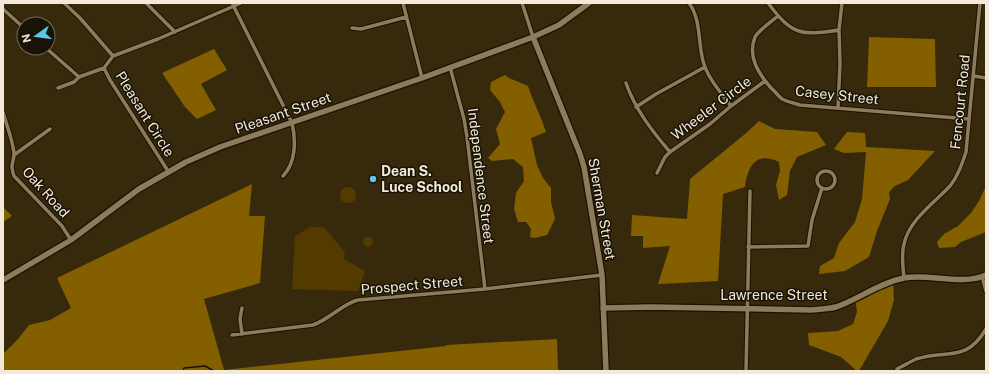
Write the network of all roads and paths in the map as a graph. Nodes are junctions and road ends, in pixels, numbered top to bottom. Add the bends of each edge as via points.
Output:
1 (64, 3) edge
2 (146, 3) edge
3 (241, 3) edge
4 (403, 3) edge
5 (522, 3) edge
6 (589, 3) edge
7 (689, 3) edge
8 (768, 3) edge
9 (842, 3) edge
10 (980, 3) edge
11 (233, 5) edge
12 (3, 10) edge
13 (778, 16) junction
14 (406, 17) junction
15 (16, 21) edge
16 (352, 28) dead end
17 (839, 30) junction
18 (175, 32) junction
19 (533, 37) junction
20 (55, 56) edge
21 (113, 56) junction
22 (450, 67) junction
23 (705, 67) junction
24 (104, 68) junction
25 (974, 76) junction
26 (79, 78) junction
27 (422, 78) junction
28 (986, 78) edge
29 (765, 81) junction
30 (626, 83) dead end
31 (58, 88) dead end
32 (731, 106) junction
33 (636, 107) junction
34 (838, 107) junction
35 (3, 112) edge
36 (969, 119) junction
37 (292, 123) junction
38 (50, 129) dead end
39 (670, 152) junction
40 (14, 155) junction
41 (168, 172) junction
42 (656, 173) dead end
43 (283, 176) dead end
44 (822, 188) junction
45 (750, 191) dead end
46 (71, 240) junction
47 (748, 247) junction
48 (602, 275) junction
49 (984, 276) edge
50 (904, 278) junction
51 (3, 280) edge
52 (484, 289) junction
53 (986, 291) edge
54 (242, 308) dead end
55 (603, 308) junction
56 (747, 308) junction
57 (986, 329) edge
58 (242, 334) junction
59 (232, 335) dead end
60 (897, 369) dead end
61 (606, 371) edge
62 (746, 371) edge

1 - 21 street, Pleasant Circle
2 - 18 street
3 - 11 street, Pleasant Circle
4 - 14 street
5 - 19 street
6 - 19 main road, Pleasant Street via 559,25
7 - 23 street via 697,21
8 - 13 street
9 - 17 street
10 - 25 street, Fencourt Road
11 - 18 street, Pleasant Circle
11 - 37 street
12 - 15 street
13 - 17 street via 793,29 803,33 816,34
13 - 29 street, Casey Street via 756,36 752,50 756,68
14 - 16 street via 361,29
14 - 27 street
17 - 34 street
18 - 21 street, Pleasant Circle
19 - 22 main road, Pleasant Street
19 - 48 main road, Sherman Street via 584,167
20 - 26 street
21 - 24 street, Pleasant Circle
22 - 27 main road, Pleasant Street
22 - 52 street, Independence Street via 467,137
23 - 32 street
23 - 33 street
24 - 26 street, Pleasant Circle
24 - 41 street, Pleasant Circle
25 - 28 street
25 - 36 street, Fencourt Road
26 - 31 street, Pleasant Circle
27 - 37 main road, Pleasant Street
29 - 32 street, Wheeler Circle
29 - 34 street, Casey Street via 781,98 789,102
30 - 33 street, Wheeler Circle
32 - 39 street, Wheeler Circle
33 - 39 street, Wheeler Circle
34 - 36 street, Casey Street
35 - 40 street, Oak Road
36 - 50 street, Fencourt Road via 966,152 958,175 908,233 902,254
37 - 41 main road, Pleasant Street via 220,147
37 - 43 street via 292,163
38 - 40 street
39 - 42 street, Wheeler Circle
40 - 46 street, Oak Road via 11,166 14,176 62,226
41 - 46 main road, Pleasant Street via 139,189
44 - 44 street via 830,188 834,184 830,172 822,172 818,176 817,181
44 - 47 street via 812,220 808,246
45 - 47 street
46 - 51 main road, Pleasant Street
47 - 56 street
48 - 52 street, Prospect Street
48 - 55 main road, Sherman Street
49 - 50 main road, Lawrence Street via 947,279
49 - 53 street
50 - 56 main road, Lawrence Street via 836,306 811,310
52 - 58 street, Prospect Street via 358,300 313,325
54 - 58 street
55 - 56 main road, Lawrence Street
55 - 61 main road, Sherman Street
56 - 62 street
57 - 60 street via 969,349 917,359
58 - 59 street, Prospect Street

